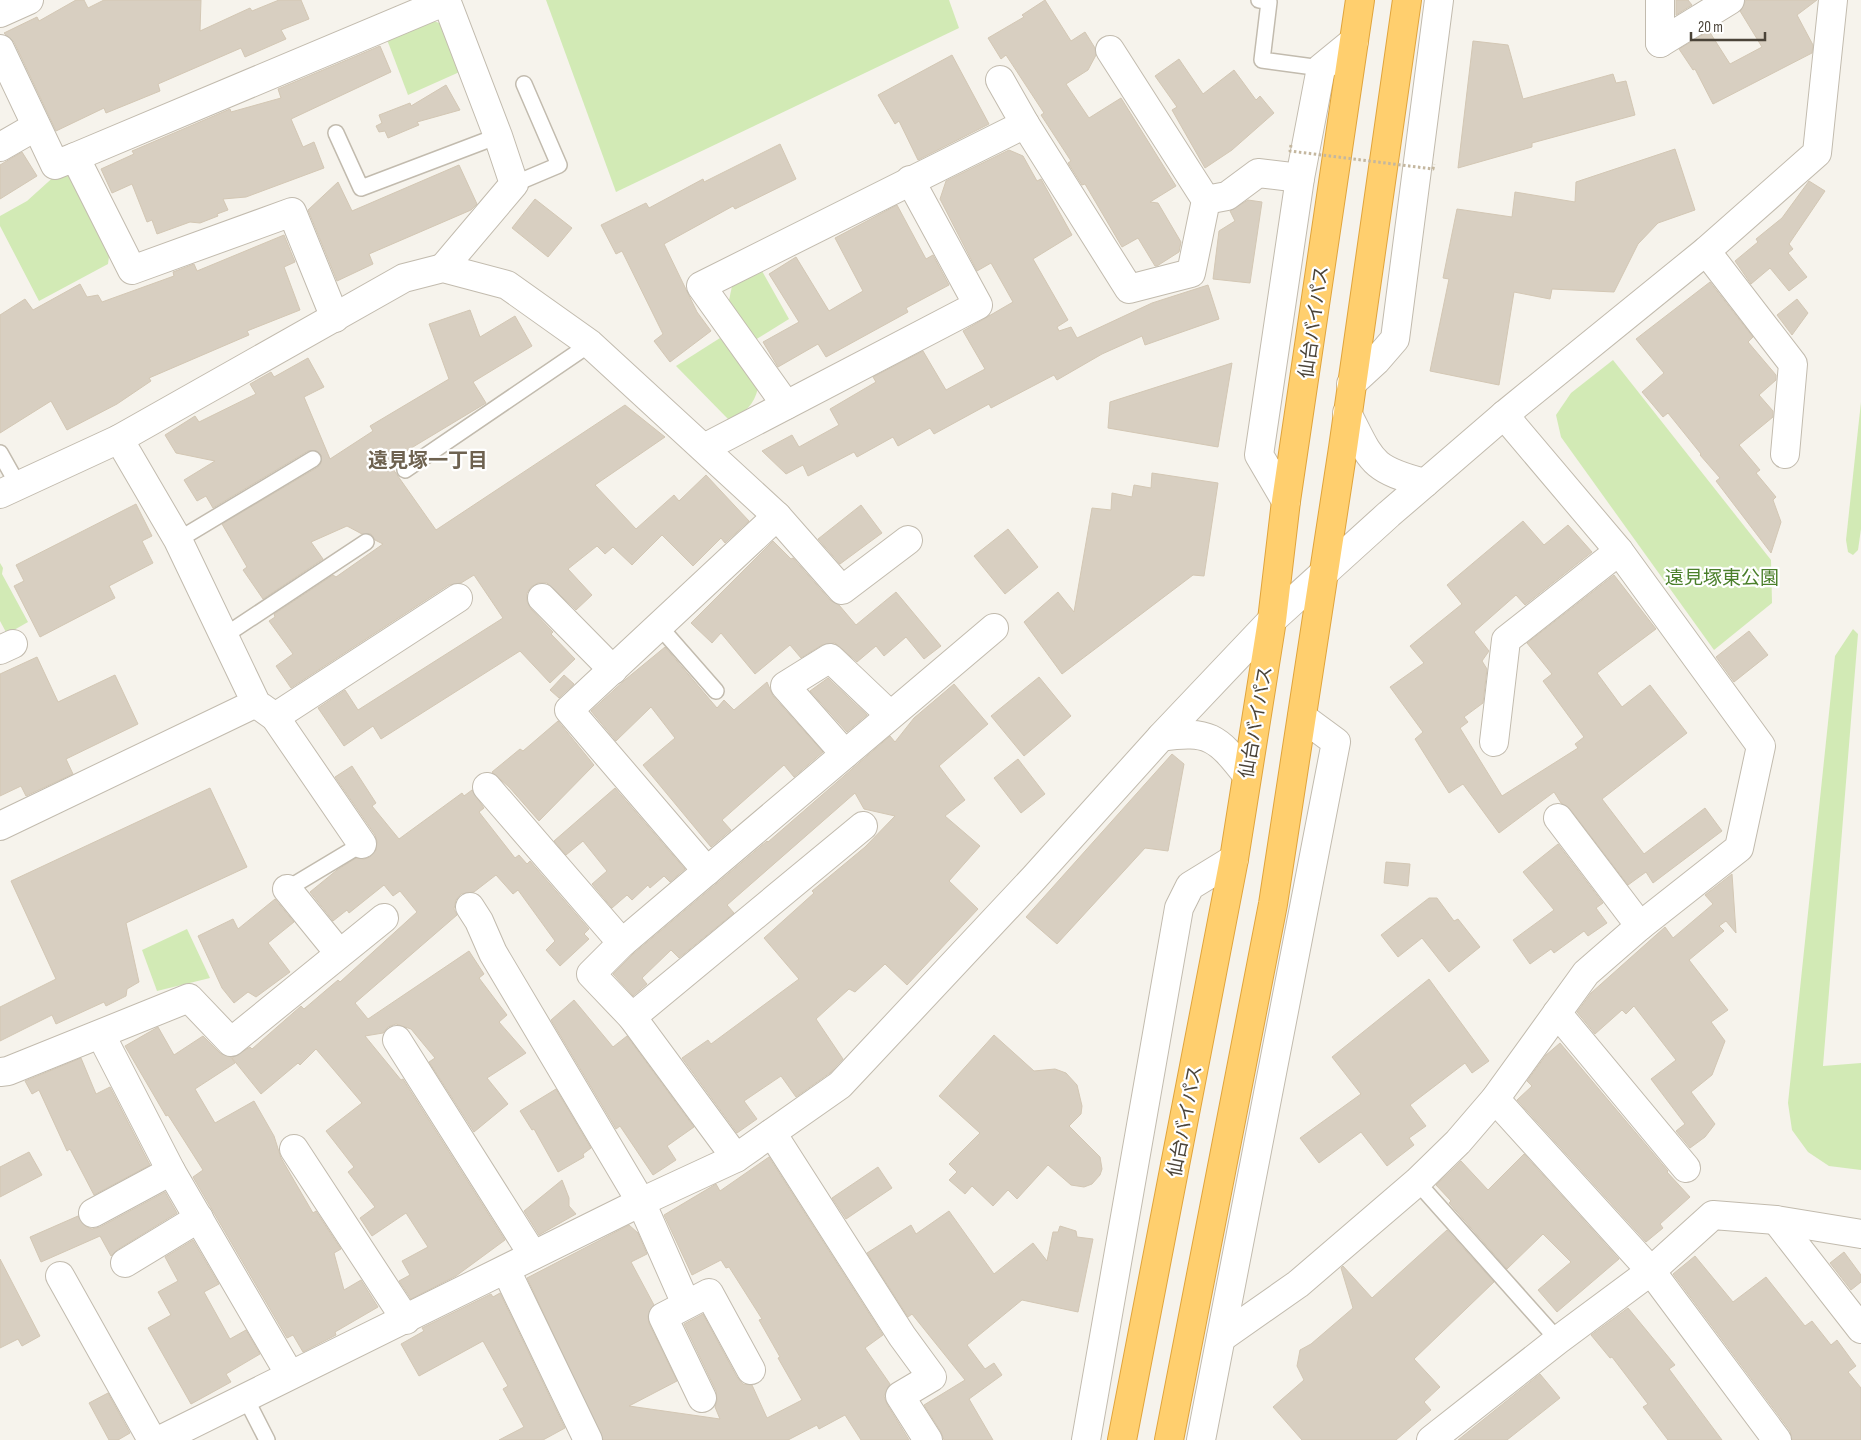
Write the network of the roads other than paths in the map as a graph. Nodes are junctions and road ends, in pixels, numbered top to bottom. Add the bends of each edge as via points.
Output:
1 (29, 0) edge
2 (446, 0) edge
3 (1259, 0) edge
4 (1360, 0) edge
5 (1406, 0) edge
6 (1439, 0) edge
7 (1660, 0) edge
8 (1730, 0) edge
9 (1833, 0) edge
10 (0, 13) edge
11 (1354, 41) junction
12 (0, 49) edge
13 (1110, 50) dead end
14 (1321, 68) junction
15 (1000, 80) dead end
16 (524, 84) dead end
17 (1025, 124) junction
18 (35, 127) junction
19 (336, 132) dead end
20 (498, 136) junction
21 (0, 147) edge
22 (75, 157) junction
23 (1300, 178) junction
24 (910, 180) junction
25 (514, 184) junction
26 (1206, 200) junction
27 (1706, 251) junction
28 (443, 268) junction
29 (335, 318) junction
30 (590, 344) junction
31 (1351, 384) junction
32 (786, 405) junction
33 (1347, 413) junction
34 (1504, 415) junction
35 (119, 439) junction
36 (704, 448) junction
37 (0, 453) edge
38 (1785, 454) dead end
39 (313, 459) dead end
40 (405, 470) dead end
41 (1425, 482) junction
42 (9, 490) edge
43 (1286, 501) junction
44 (777, 516) junction
45 (178, 540) junction
46 (908, 540) dead end
47 (366, 542) dead end
48 (1619, 552) junction
49 (1324, 574) junction
50 (458, 598) dead end
51 (542, 598) dead end
52 (1272, 620) junction
53 (659, 626) junction
54 (994, 628) dead end
55 (224, 636) junction
56 (613, 670) junction
57 (716, 691) dead end
58 (266, 710) junction
59 (890, 715) junction
60 (1302, 717) junction
61 (1161, 737) junction
62 (1494, 742) dead end
63 (845, 754) junction
64 (1246, 774) junction
65 (487, 787) dead end
66 (1558, 818) dead end
67 (0, 826) edge
68 (863, 826) dead end
69 (362, 844) joint
70 (1234, 859) junction
71 (707, 871) junction
72 (288, 888) joint
73 (470, 907) dead end
74 (384, 918) dead end
75 (1640, 926) junction
76 (622, 943) junction
77 (339, 953) junction
78 (1557, 1013) junction
79 (632, 1017) junction
80 (100, 1035) junction
81 (397, 1040) dead end
82 (0, 1072) edge
83 (1495, 1099) junction
84 (772, 1133) junction
85 (294, 1149) dead end
86 (736, 1158) junction
87 (1686, 1168) dead end
88 (171, 1171) junction
89 (1417, 1182) junction
90 (641, 1202) junction
91 (93, 1213) dead end
92 (199, 1218) junction
93 (1776, 1220) junction
94 (1861, 1234) edge
95 (533, 1255) junction
96 (125, 1263) dead end
97 (506, 1270) junction
98 (1651, 1271) junction
99 (60, 1276) dead end
100 (686, 1304) junction
101 (406, 1320) junction
102 (1861, 1330) edge
103 (1221, 1338) junction
104 (1558, 1340) junction
105 (751, 1370) dead end
106 (290, 1375) junction
107 (245, 1397) junction
108 (702, 1398) dead end
109 (152, 1440) edge
110 (160, 1440) edge
111 (267, 1440) edge
112 (588, 1440) edge
113 (928, 1440) edge
114 (1086, 1440) edge
115 (1122, 1440) edge
116 (1169, 1440) edge
117 (1201, 1440) edge
118 (1431, 1440) edge
119 (1777, 1440) edge

1 - 10 street
2 - 20 street
2 - 22 street
3 - 14 lane via 1269,2 1262,60
4 - 11 highway, 仙台バイパス
5 - 31 highway
6 - 31 street via 1395,339
7 - 8 street via 1660,43
9 - 27 street via 1817,154
11 - 14 street
11 - 43 highway, 仙台バイパス
12 - 18 street
13 - 26 street
14 - 23 street
15 - 17 street
16 - 25 lane via 559,165
17 - 24 street
17 - 26 street via 1128,289 1191,273
18 - 21 street
18 - 22 street via 55,165
19 - 20 lane via 361,188
20 - 25 street
22 - 29 street via 132,270 292,212
23 - 26 street via 1258,173 1227,196
23 - 43 street via 1259,454
24 - 32 street via 978,305
24 - 32 street via 701,286
25 - 28 street
27 - 34 street
27 - 38 street via 1793,364
28 - 29 street via 404,278
28 - 30 street via 507,285
29 - 35 street
30 - 36 street
30 - 40 lane
31 - 33 highway
32 - 36 street
33 - 41 street via 1368,453 1380,467 1395,475
33 - 49 highway
34 - 41 street
34 - 48 street
35 - 42 street
35 - 45 street
36 - 44 street
37 - 42 lane
39 - 45 lane
41 - 49 street
43 - 52 highway, 仙台バイパス
44 - 46 street via 842,590
44 - 53 street
45 - 55 street
47 - 55 lane
48 - 62 street via 1506,640
48 - 75 street via 1761,746 1739,848
49 - 52 street
49 - 60 highway
50 - 58 street
51 - 56 street
52 - 61 street
52 - 64 highway, 仙台バイパス
53 - 56 street
53 - 57 lane
54 - 59 street
55 - 58 street
56 - 71 street via 569,710
58 - 67 street
58 - 69 street
59 - 63 street
59 - 63 street via 830,658 785,686
60 - 103 street via 1336,742
60 - 116 highway via 1273,904
61 - 64 street via 1178,734 1210,737
61 - 84 street via 1034,878 840,1084
63 - 71 street
64 - 70 highway, 仙台バイパス
65 - 76 street
66 - 75 street
68 - 79 street
69 - 72 lane
70 - 114 street via 1190,886 1179,908
70 - 115 highway, 仙台バイパス
71 - 76 street
72 - 77 street
73 - 90 street via 493,953
74 - 77 street
75 - 78 street via 1586,973
76 - 79 street via 591,974
77 - 80 street via 231,1042 189,998
78 - 83 street
78 - 87 street
79 - 86 street
80 - 82 street
80 - 88 street
81 - 95 street
83 - 89 street
83 - 98 street
84 - 86 street
84 - 113 street via 902,1336 932,1377 900,1396
85 - 101 street
86 - 90 street
88 - 91 street
88 - 92 street
89 - 103 street via 1298,1284
89 - 104 lane
90 - 95 street
90 - 100 street
92 - 96 street
92 - 106 street
93 - 94 street
93 - 98 street via 1713,1215
93 - 102 street
95 - 97 street
97 - 101 street
97 - 112 street
98 - 104 street
98 - 119 street
99 - 109 street
100 - 105 street via 709,1293
100 - 108 street via 663,1317
101 - 106 street
103 - 117 street
104 - 118 street
106 - 107 street
107 - 110 street
107 - 111 lane

